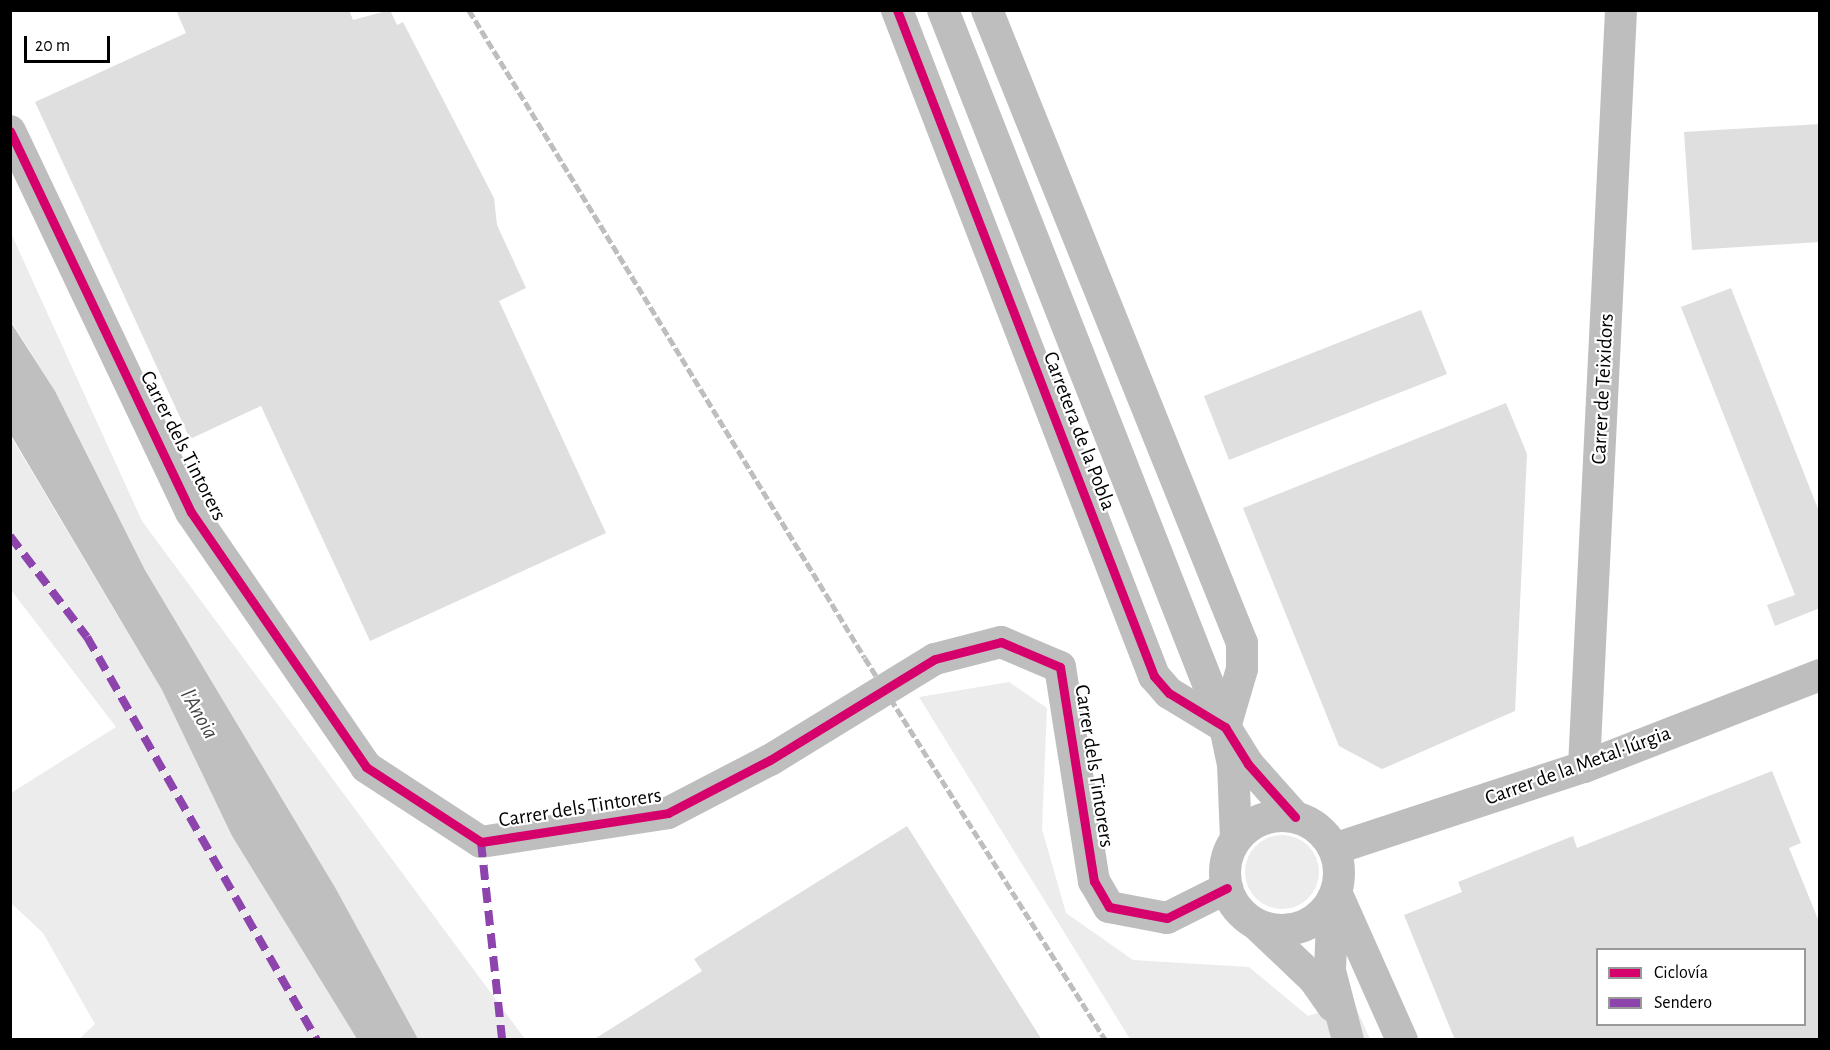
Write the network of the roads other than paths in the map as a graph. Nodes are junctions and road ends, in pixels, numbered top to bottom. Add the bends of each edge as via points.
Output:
1 (897, 10) edge
2 (942, 10) edge
3 (987, 10) edge
4 (1621, 10) edge
5 (10, 131) edge
6 (1820, 675) edge
7 (1225, 727) junction
8 (1584, 767) junction
9 (1295, 817) junction
10 (1236, 838) junction
11 (1334, 849) junction
12 (1227, 888) junction
13 (1335, 895) junction
14 (1256, 924) junction
15 (1342, 1025) edge
16 (1402, 1040) edge

1 - 7 street, Carretera de la Pobla via 1154,676 1169,693
2 - 7 street, Carretera de la Pobla
3 - 7 street, Carretera de la Pobla via 1242,643 1242,669
4 - 8 street, Carrer de Teixidors
5 - 12 street, Carrer dels Tintorers via 191,512 366,767 481,842 668,813 770,760 935,659 1001,642 1060,667 1094,881 1109,907 1167,918
6 - 8 street, Carrer de la Metal·lúrgia
7 - 9 street, Carretera de la Pobla via 1248,764
7 - 10 street, Carretera de la Pobla via 1233,764
8 - 11 street, Carrer de la Metal·lúrgia
9 - 10 street via 1263,819
9 - 11 street via 1311,823
10 - 12 street via 1226,862
11 - 13 street
12 - 14 street via 1233,902
13 - 14 street via 1323,914 1302,927 1286,930
13 - 15 street via 1330,971
13 - 16 street
14 - 15 street via 1314,979

